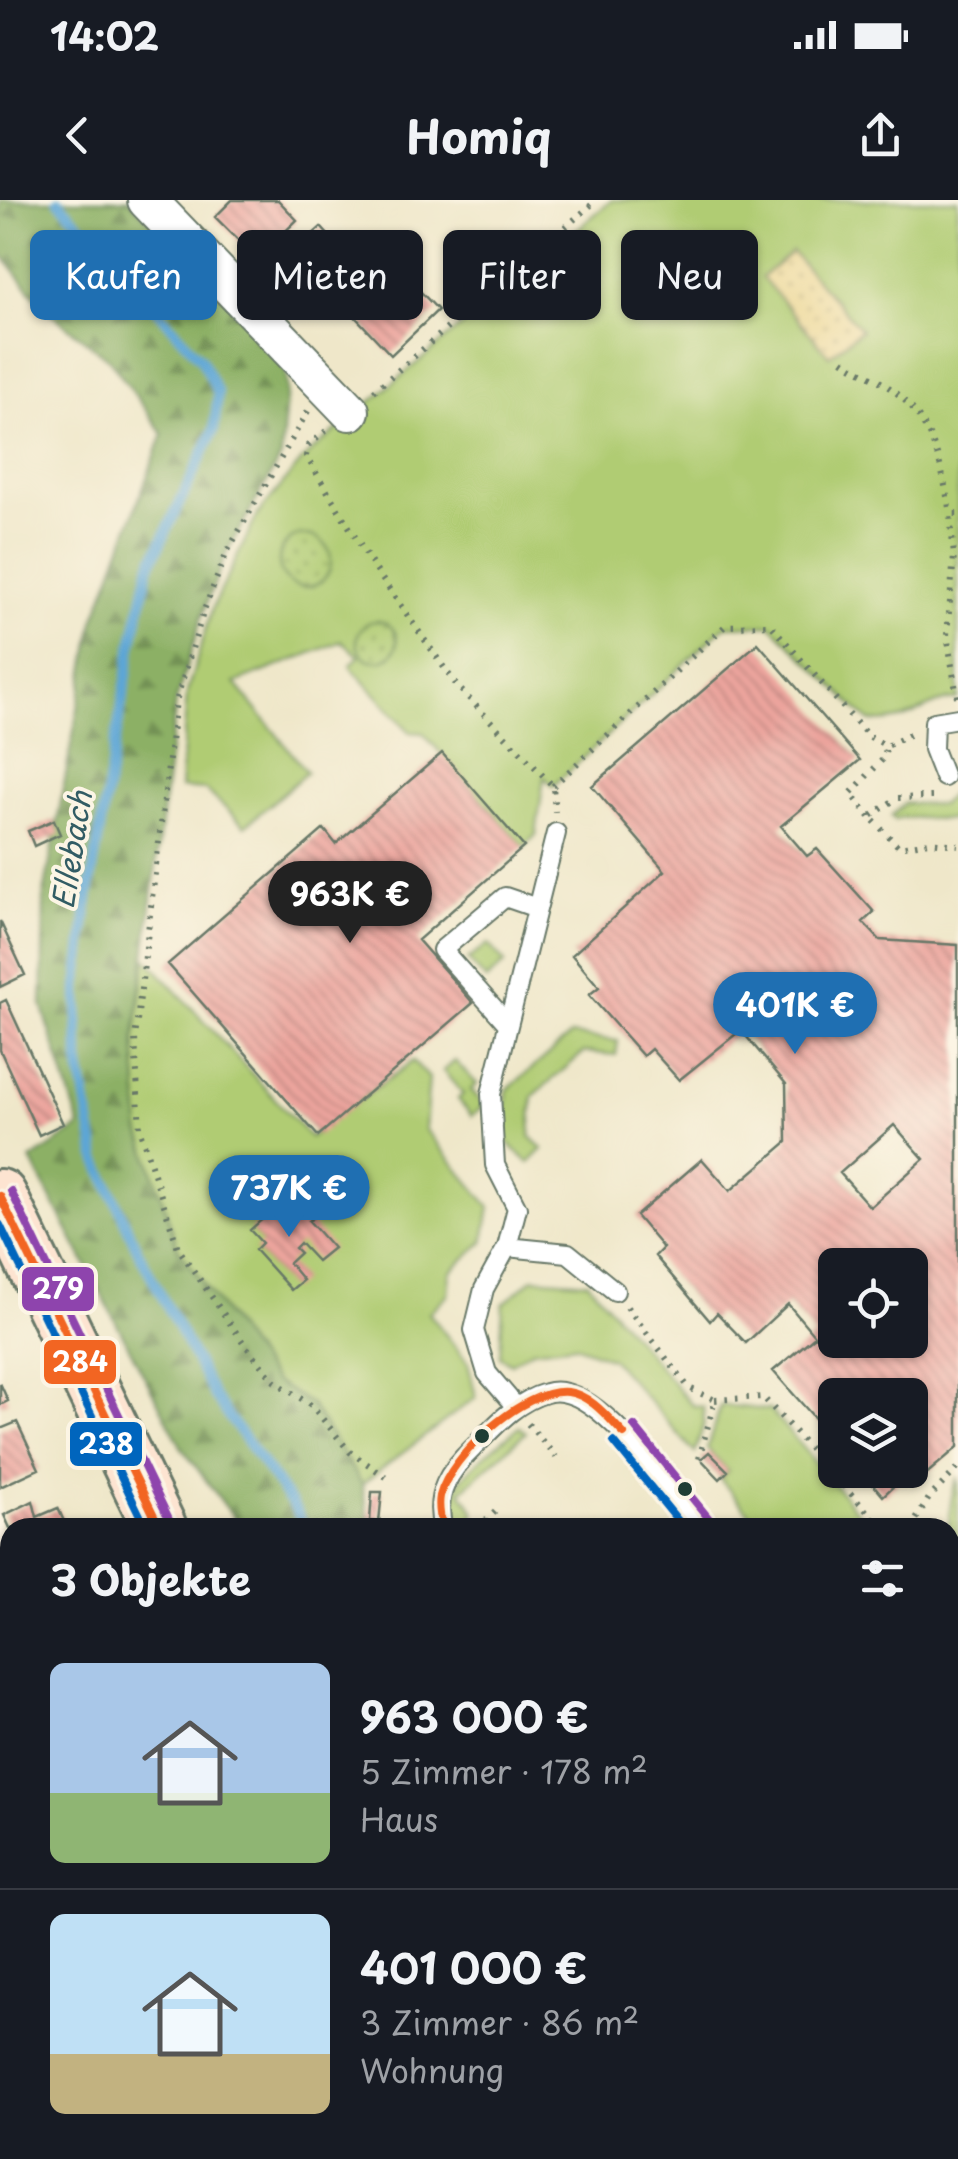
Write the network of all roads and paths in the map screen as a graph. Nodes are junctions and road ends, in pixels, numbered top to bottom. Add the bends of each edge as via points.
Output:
1 (147, 200) edge
2 (598, 200) edge
3 (843, 360) dead end
4 (324, 384) junction
5 (350, 411) junction
6 (954, 514) edge
7 (958, 718) edge
8 (934, 722) junction
9 (887, 746) junction
10 (944, 777) joint
11 (553, 786) junction
12 (870, 816) junction
13 (556, 833) joint
14 (958, 845) edge
15 (537, 908) junction
16 (507, 1023) junction
17 (0, 1196) edge
18 (507, 1246) junction
19 (614, 1291) joint
20 (715, 1400) junction
21 (516, 1407) junction
22 (556, 1457) dead end
23 (697, 1466) dead end
24 (958, 1468) edge
25 (392, 1481) dead end
26 (497, 1510) dead end
27 (155, 1518) edge
28 (442, 1518) edge
29 (489, 1518) edge
30 (691, 1518) edge
31 (873, 1518) edge
32 (917, 1518) edge

1 - 4 street
2 - 5 path
3 - 6 path via 917,411 933,440
4 - 5 street
4 - 25 path via 227,552 176,701 135,1038 140,1131 178,1248 245,1346 274,1381 311,1405 350,1452
5 - 11 path via 308,446 306,456 458,686
6 - 8 path via 948,635 957,698
7 - 8 lane
8 - 9 path
8 - 10 lane via 933,749
9 - 11 path via 868,736 771,625 725,626
9 - 12 path via 851,793
10 - 12 path via 938,796 897,798
11 - 13 path
12 - 14 path via 899,847
13 - 15 lane
15 - 16 lane
15 - 16 lane via 505,896 442,950
16 - 18 lane via 491,1094 495,1165 517,1208
17 - 27 main road
18 - 19 lane via 568,1254
18 - 21 lane via 484,1289 474,1330 487,1374
19 - 20 path via 689,1388
20 - 23 path
20 - 31 path via 763,1397
21 - 22 path
21 - 28 lane via 452,1468 439,1498
21 - 30 lane via 548,1392 571,1392 597,1407
24 - 32 path
26 - 29 path

